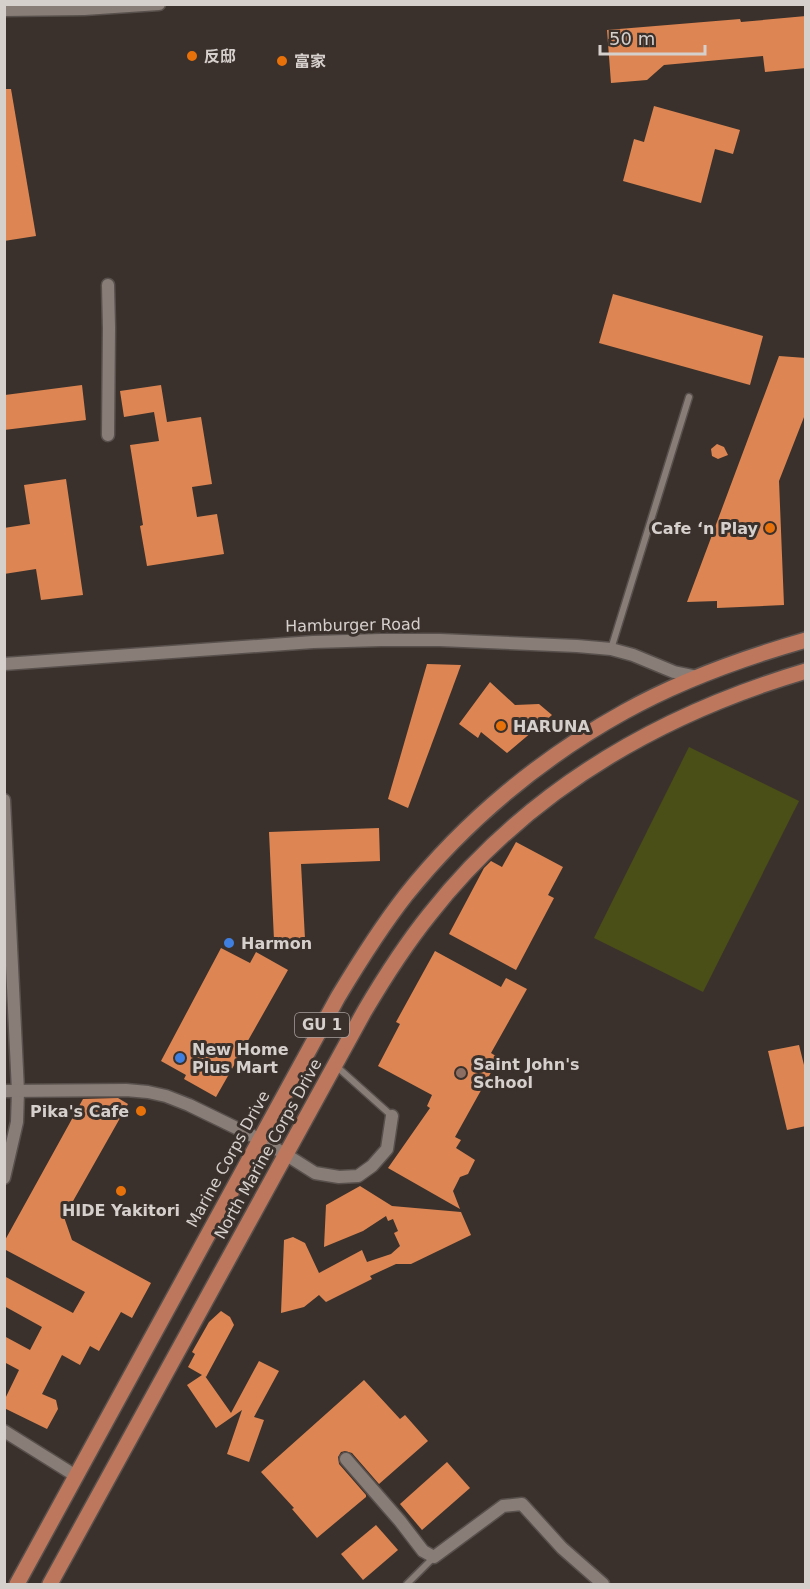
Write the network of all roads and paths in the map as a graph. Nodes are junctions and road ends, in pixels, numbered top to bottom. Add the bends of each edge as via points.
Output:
1 (159, 4) edge
2 (7, 8) edge
3 (108, 285) dead end
4 (689, 397) dead end
5 (108, 435) dead end
6 (806, 640) edge
7 (611, 649) junction
8 (4, 664) edge
9 (806, 671) edge
10 (698, 677) junction
11 (4, 800) edge
12 (335, 1065) junction
13 (4, 1091) edge
14 (18, 1091) junction
15 (393, 1116) joint
16 (259, 1139) junction
17 (285, 1154) junction
18 (4, 1178) edge
19 (4, 1431) edge
20 (346, 1459) dead end
21 (76, 1476) junction
22 (434, 1557) junction
23 (17, 1584) edge
24 (50, 1584) edge
25 (406, 1584) edge
26 (603, 1584) edge

1 - 2 street via 84,9
3 - 5 street
4 - 7 lane
6 - 10 main road, Marine Corps Drive / GU 1
7 - 8 street, Hamburger Road via 381,640
7 - 10 street, Hamburger Road
9 - 12 main road, North Marine Corps Drive / GU 1 via 710,704 639,738 603,758 512,827 430,914 386,975
10 - 16 main road, Marine Corps Drive / GU 1 via 587,733 515,786 447,848 406,895 360,959
11 - 14 street
12 - 15 lane
12 - 17 main road, North Marine Corps Drive / GU 1
13 - 14 street
14 - 16 street via 148,1092 189,1105
14 - 18 street via 17,1122
15 - 17 street via 387,1149 358,1176 315,1173
16 - 17 street
16 - 21 main road, Marine Corps Drive / GU 1
17 - 24 main road, North Marine Corps Drive / GU 1
19 - 21 street
20 - 22 street via 423,1551
21 - 23 main road, Marine Corps Drive / GU 1
22 - 25 lane
22 - 26 street via 503,1506 522,1504 562,1548

